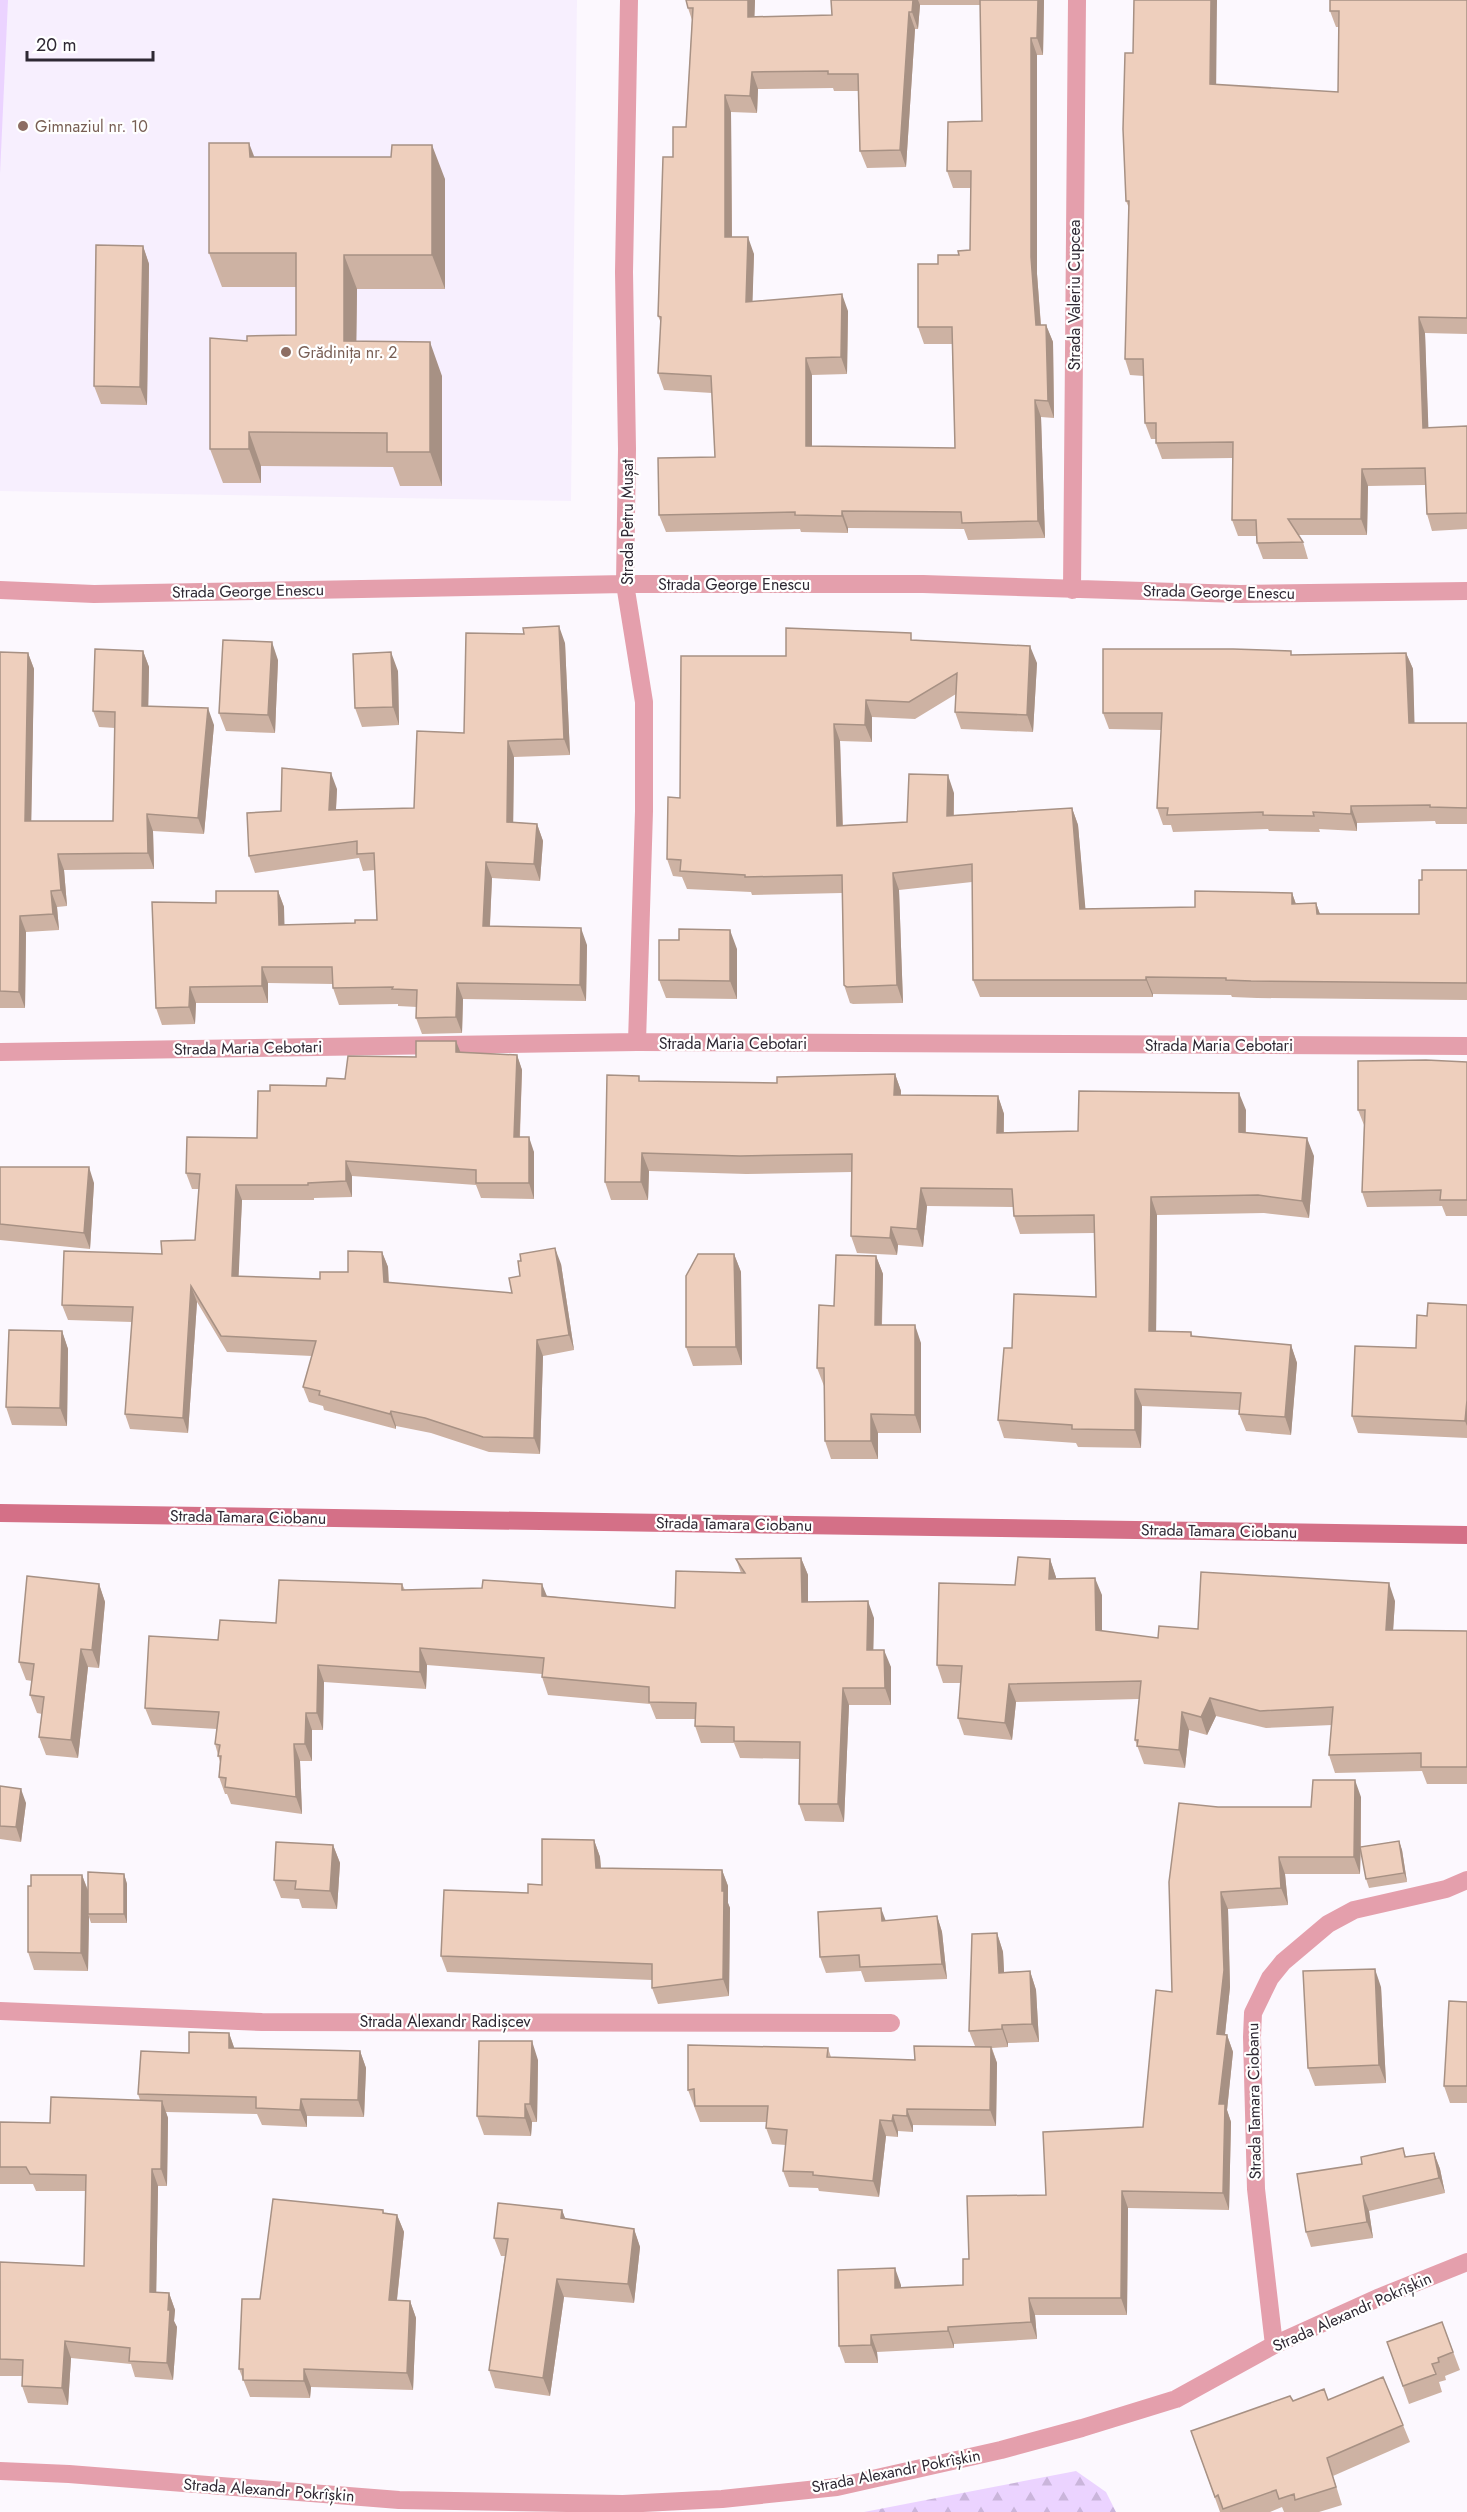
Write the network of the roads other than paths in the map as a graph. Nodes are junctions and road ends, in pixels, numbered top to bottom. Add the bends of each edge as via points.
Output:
1 (629, 0) edge
2 (1077, 0) edge
3 (625, 584) junction
4 (0, 590) edge
5 (1072, 590) junction
6 (1467, 591) edge
7 (637, 1042) junction
8 (1467, 1046) edge
9 (0, 1052) edge
10 (0, 1513) edge
11 (1467, 1535) edge
12 (1467, 1880) edge
13 (0, 2011) edge
14 (891, 2024) dead end
15 (1467, 2262) edge
16 (1274, 2345) junction
17 (0, 2471) edge

1 - 3 street, Strada Petru Mușat via 624,272
2 - 5 street, Strada Valeriu Cupcea
3 - 4 street, Strada George Enescu via 94,594
3 - 5 street, Strada George Enescu via 923,584
3 - 7 street, Strada Petru Mușat via 644,702
5 - 6 street, Strada George Enescu via 1240,594
7 - 8 street, Strada Maria Cebotari
7 - 9 street, Strada Maria Cebotari
10 - 11 street, Strada Tamara Ciobanu
12 - 16 street, Strada Tamara Ciobanu via 1446,1889 1353,1910 1328,1924 1283,1962 1270,1978 1253,2013 1256,2189
13 - 14 street, Strada Alexandr Radișcev via 262,2022
15 - 16 street, Strada Alexandr Pokrîșkin
16 - 17 street, Strada Alexandr Pokrîșkin via 1176,2399 1072,2431 837,2487 722,2499 623,2504 399,2500

